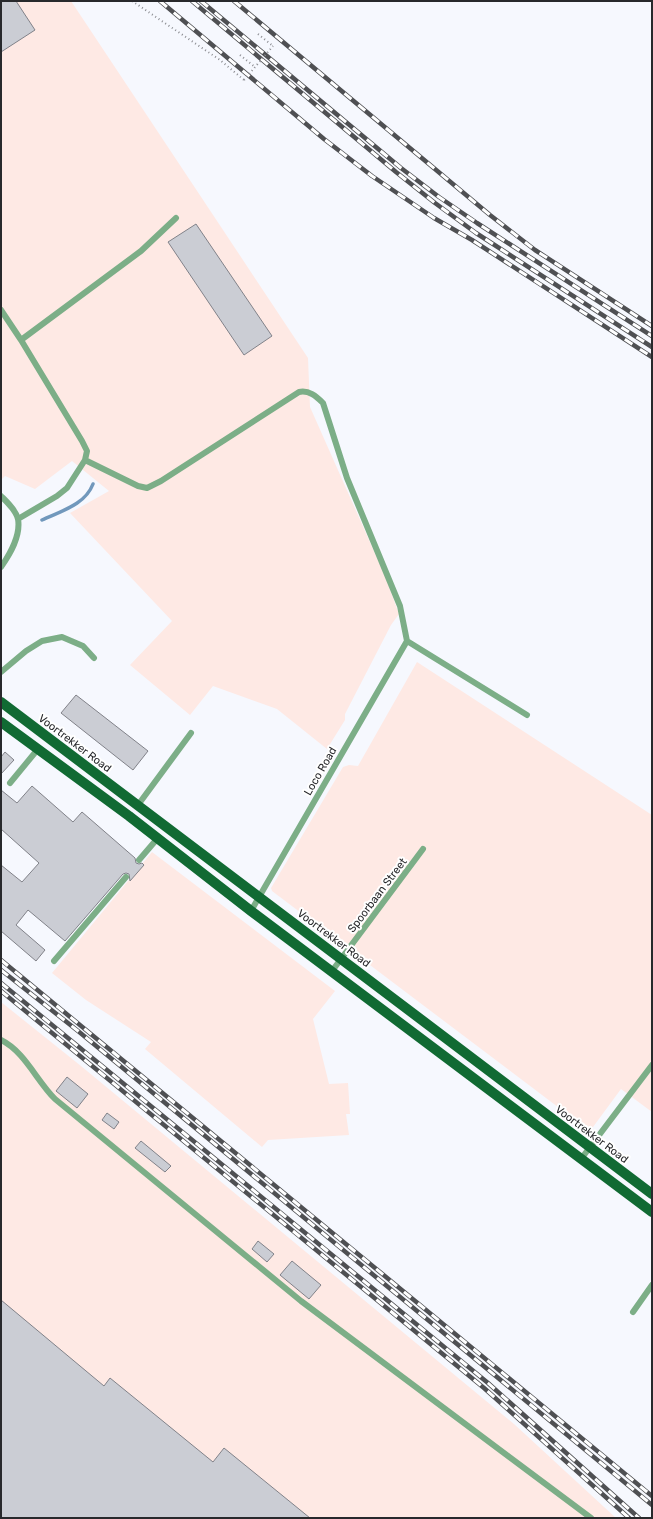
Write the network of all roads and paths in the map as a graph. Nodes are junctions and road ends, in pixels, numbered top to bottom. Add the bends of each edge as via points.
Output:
1 (132, 1) edge
2 (258, 34) dead end
3 (240, 55) dead end
4 (255, 66) junction
5 (176, 218) dead end
6 (1, 310) edge
7 (21, 340) junction
8 (85, 460) junction
9 (1, 496) edge
10 (18, 519) junction
11 (1, 566) edge
12 (407, 640) junction
13 (94, 658) dead end
14 (1, 672) edge
15 (1, 702) edge
16 (527, 715) dead end
17 (1, 722) edge
18 (191, 733) dead end
19 (48, 737) junction
20 (38, 750) junction
21 (10, 782) dead end
22 (138, 805) junction
23 (129, 816) junction
24 (157, 839) junction
25 (423, 849) dead end
26 (139, 860) dead end
27 (126, 877) dead end
28 (260, 897) junction
29 (251, 911) junction
30 (341, 959) junction
31 (54, 961) dead end
32 (332, 971) junction
33 (426, 1024) junction
34 (417, 1035) junction
35 (1, 1040) edge
36 (652, 1065) edge
37 (589, 1148) junction
38 (581, 1159) junction
39 (652, 1194) edge
40 (652, 1212) edge
41 (652, 1285) edge
42 (633, 1312) dead end
43 (591, 1518) edge

1 - 4 path, bridge via 220,60 244,80
2 - 4 path, bridge via 273,46
3 - 4 path
5 - 7 lane via 141,251
6 - 7 lane
7 - 8 lane via 82,441 87,451
8 - 10 lane via 63,492
8 - 12 lane via 147,488 299,392 305,391 316,396 323,403 347,478 400,606
9 - 10 lane
10 - 11 lane via 15,541
12 - 16 lane
12 - 28 lane, Loco Road
13 - 14 lane via 83,646 62,637 42,641
15 - 19 main road, Voortrekker Road
17 - 20 main road
18 - 22 lane
19 - 20 main road
19 - 22 main road, Voortrekker Road
20 - 21 lane
20 - 23 main road
22 - 23 main road
22 - 28 main road, Voortrekker Road
23 - 24 main road
24 - 26 lane
24 - 29 main road
25 - 30 lane, Spoorbaan Street
27 - 31 lane
28 - 29 lane, Loco Road
28 - 30 main road, Voortrekker Road
29 - 32 main road
30 - 32 lane, Spoorbaan Street
30 - 33 main road, Voortrekker Road
32 - 34 main road
33 - 34 main road
33 - 37 main road, Voortrekker Road
34 - 38 main road
35 - 43 lane via 20,1054 55,1099 301,1301
36 - 37 lane
37 - 38 lane
37 - 39 main road, Voortrekker Road
38 - 40 main road
41 - 42 lane

